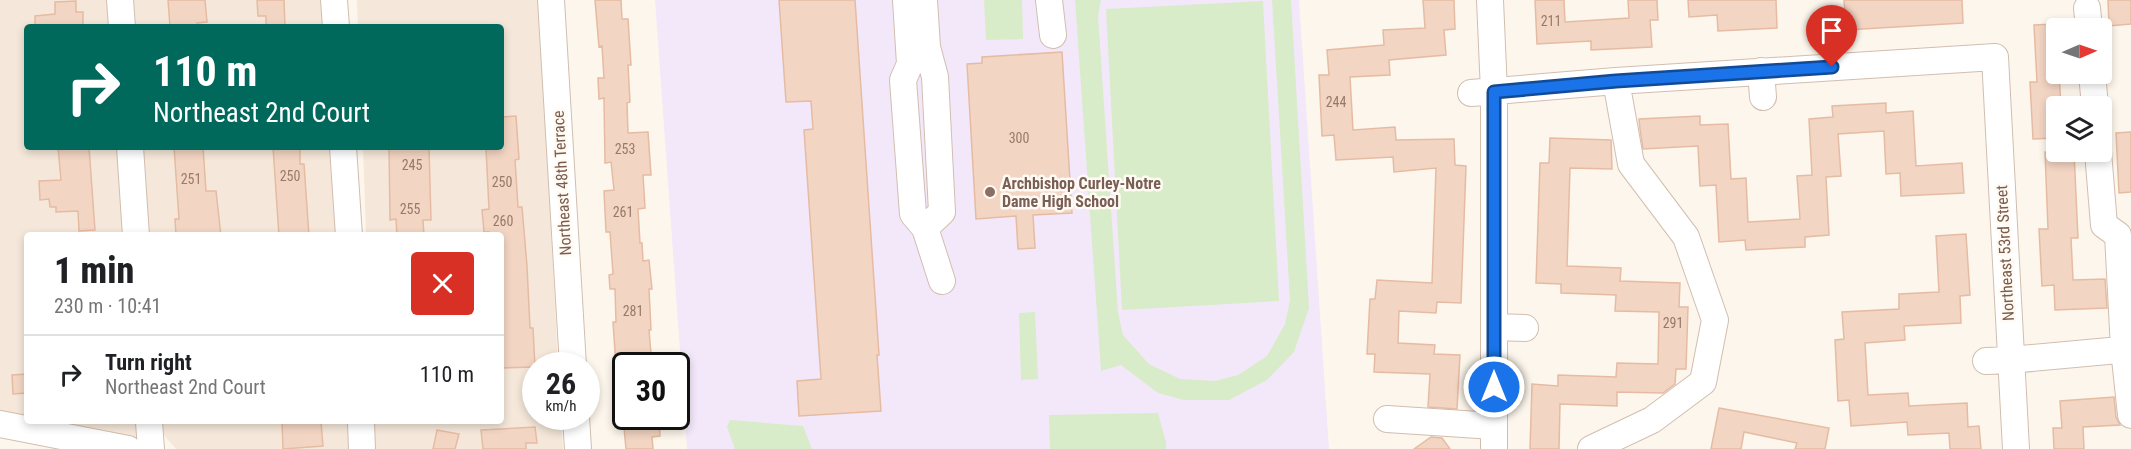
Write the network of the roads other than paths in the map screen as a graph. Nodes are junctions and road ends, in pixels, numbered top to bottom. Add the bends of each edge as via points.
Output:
1 (120, 0) edge
2 (334, 0) edge
3 (551, 0) edge
4 (906, 0) edge
5 (924, 0) edge
6 (1049, 0) edge
7 (1490, 0) edge
8 (122, 24) edge
9 (336, 24) edge
10 (1053, 35) dead end
11 (1761, 71) junction
12 (1616, 81) junction
13 (1483, 92) junction
14 (1763, 97) dead end
15 (130, 150) edge
16 (344, 150) edge
17 (2099, 162) edge
18 (925, 228) junction
19 (136, 232) edge
20 (349, 232) edge
21 (942, 281) dead end
22 (1494, 327) junction
23 (1525, 327) dead end
24 (2128, 349) edge
25 (572, 352) edge
26 (1998, 361) junction
27 (2131, 415) edge
28 (1387, 419) dead end
29 (0, 424) edge
30 (149, 424) edge
31 (361, 424) edge
32 (577, 430) edge
33 (1494, 438) edge
34 (128, 449) edge
35 (151, 449) edge
36 (362, 449) edge
37 (578, 449) edge
38 (1592, 449) edge
39 (2016, 449) edge

1 - 8 street
2 - 9 street
3 - 25 street, Northeast 48th Terrace
4 - 18 street via 910,64 903,80 913,214
5 - 18 street via 927,47 935,77 942,212
6 - 10 street
7 - 13 street
11 - 12 street
11 - 14 street
11 - 26 street, Northeast 53rd Street via 1995,57
12 - 13 street
12 - 38 street via 1631,165 1686,237 1715,320 1703,382 1652,420
13 - 22 street
15 - 19 street
16 - 20 street
17 - 24 street via 2104,225 2118,235
18 - 21 street
22 - 23 street
22 - 33 street
24 - 26 street
24 - 27 street
26 - 39 street, Northeast 53rd Street
28 - 33 street
29 - 34 street
30 - 35 street
31 - 36 street
32 - 37 street

